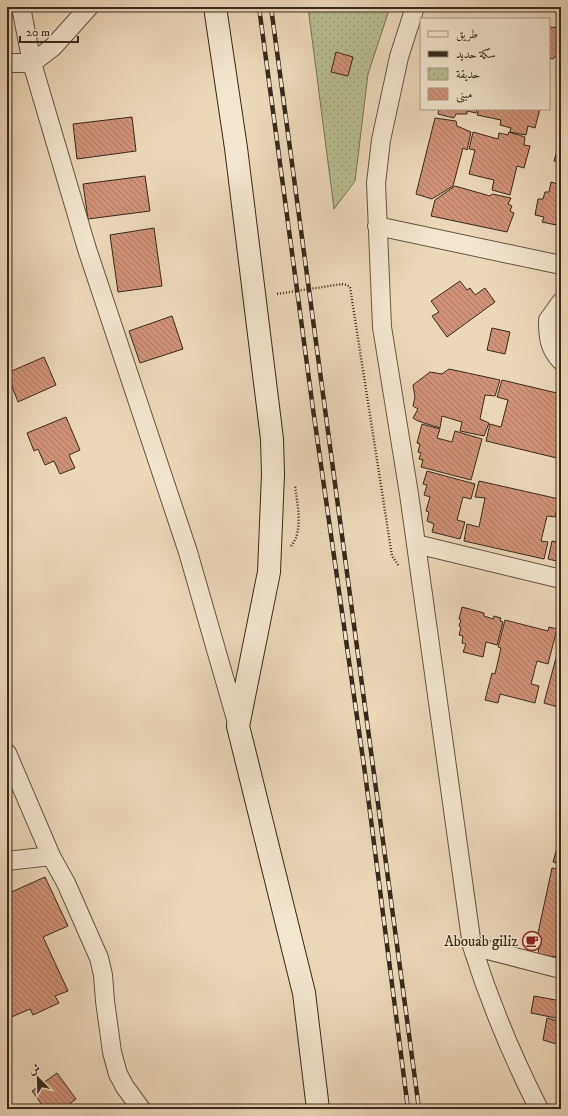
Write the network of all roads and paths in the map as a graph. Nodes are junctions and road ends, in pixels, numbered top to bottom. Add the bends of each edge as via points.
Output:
1 (21, 7) edge
2 (89, 7) edge
3 (214, 7) edge
4 (415, 7) edge
5 (7, 63) edge
6 (32, 63) junction
7 (377, 226) junction
8 (561, 265) edge
9 (277, 294) dead end
10 (561, 302) edge
11 (561, 361) edge
12 (416, 544) junction
13 (420, 569) junction
14 (561, 580) edge
15 (238, 726) junction
16 (7, 753) edge
17 (50, 856) junction
18 (7, 861) edge
19 (472, 946) junction
20 (561, 969) edge
21 (141, 1109) edge
22 (318, 1109) edge
23 (539, 1109) edge

1 - 6 street
2 - 6 street via 53,47
3 - 15 street via 236,148 272,440 269,572
4 - 7 street via 400,57 381,140 376,183
5 - 6 street
6 - 15 street via 87,249 188,552
7 - 8 street
7 - 12 street via 382,327
9 - 13 path, bridge via 342,284 350,287 392,556 401,567
10 - 11 street via 548,320 552,352
12 - 13 street
12 - 14 street
13 - 19 street
15 - 22 street via 304,994
16 - 17 street
17 - 18 street
17 - 21 street via 66,883 100,958 112,1052 118,1074
19 - 20 street
19 - 23 street via 505,1041

